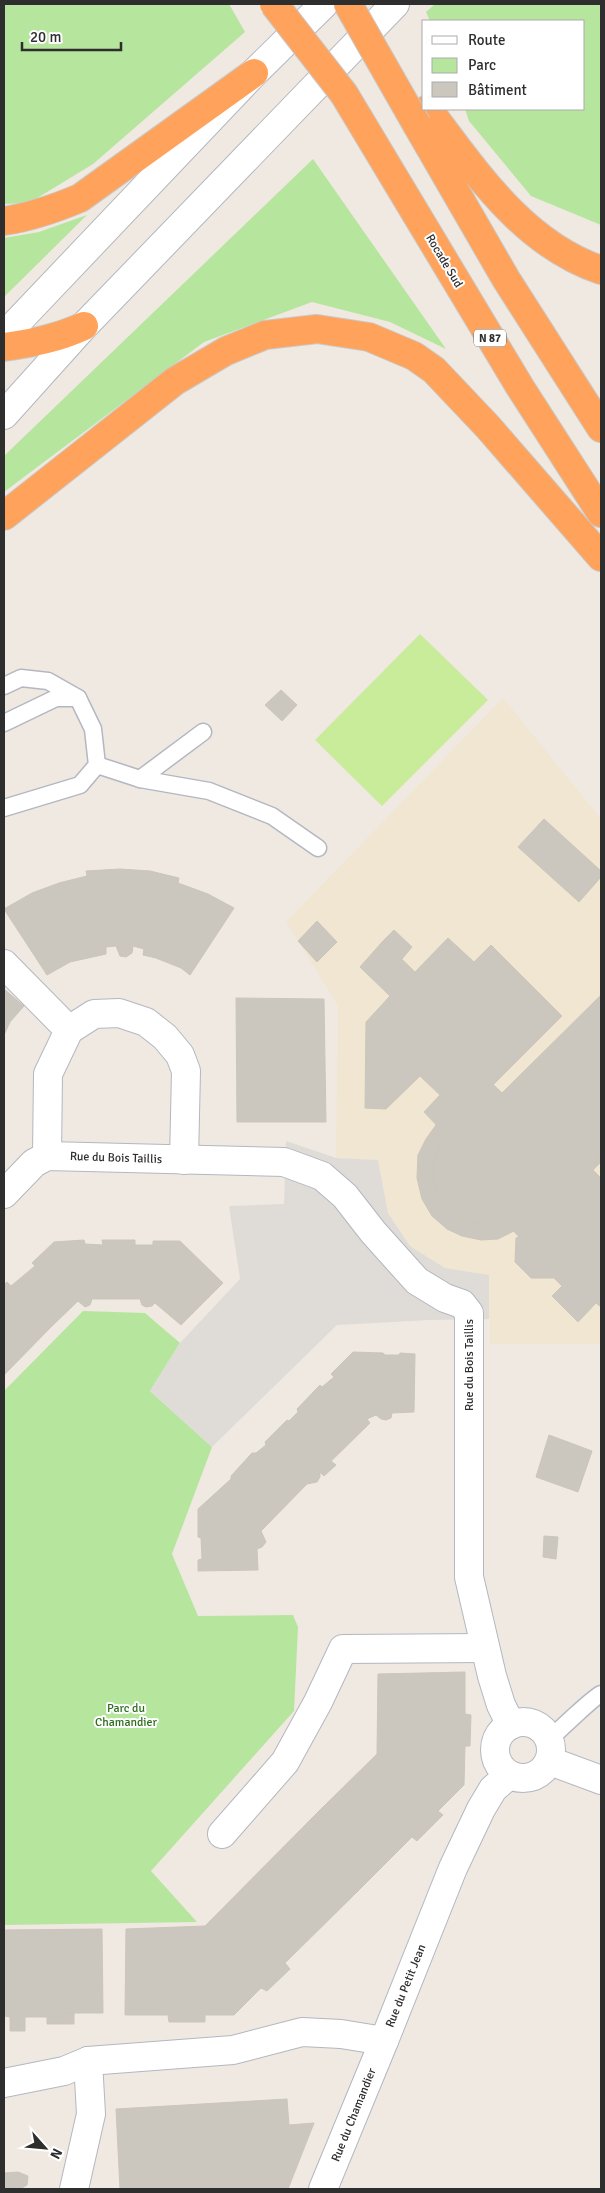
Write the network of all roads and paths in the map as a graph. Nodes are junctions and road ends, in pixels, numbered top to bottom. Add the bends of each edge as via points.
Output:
1 (274, 4) edge
2 (294, 4) edge
3 (324, 4) edge
4 (348, 4) edge
5 (395, 4) edge
6 (254, 73) junction
7 (344, 94) junction
8 (422, 108) edge
9 (425, 112) edge
10 (4, 221) edge
11 (601, 270) edge
12 (84, 326) junction
13 (4, 336) edge
14 (4, 347) edge
15 (4, 415) edge
16 (601, 428) edge
17 (601, 513) edge
18 (4, 516) edge
19 (601, 557) edge
20 (4, 686) edge
21 (78, 698) junction
22 (4, 723) edge
23 (203, 732) dead end
24 (97, 765) junction
25 (140, 779) junction
26 (4, 808) edge
27 (318, 848) dead end
28 (4, 964) edge
29 (68, 1030) junction
30 (47, 1156) junction
31 (184, 1160) junction
32 (4, 1194) edge
33 (485, 1648) junction
34 (601, 1694) edge
35 (511, 1725) junction
36 (550, 1750) junction
37 (509, 1775) junction
38 (601, 1780) edge
39 (222, 1834) dead end
40 (384, 2041) junction
41 (88, 2061) junction
42 (4, 2084) edge
43 (74, 2189) edge
44 (323, 2189) edge

1 - 7 highway, bridge
2 - 7 highway, Rocade Sud / N 87, bridge
3 - 6 street
4 - 8 highway, bridge
5 - 12 street
6 - 10 highway via 80,198 52,211
6 - 13 street
7 - 17 highway, Rocade Sud / N 87 via 520,387
9 - 11 highway via 478,175 540,237 566,254
9 - 16 highway via 506,279
12 - 14 highway via 60,337
12 - 15 street
18 - 19 highway via 175,381 226,351 265,335 318,329 370,337 414,356 434,370
20 - 21 lane via 21,678 48,681
21 - 22 lane via 56,698
21 - 24 lane via 93,729
23 - 25 lane
24 - 25 lane
24 - 26 lane via 80,785
25 - 27 lane via 209,791 272,816
28 - 29 street
29 - 30 street via 48,1074
29 - 31 street via 94,1014 120,1013 146,1022 165,1037 180,1055 186,1071
30 - 31 street, Rue du Bois Taillis
30 - 32 street via 34,1163
31 - 33 street, Rue du Bois Taillis via 284,1162 322,1176 345,1196 372,1232 417,1281 462,1304 469,1312 469,1577
33 - 35 street, Rue du Bois Taillis
33 - 39 street via 343,1649 285,1762
34 - 36 lane via 596,1695
35 - 36 street via 533,1723 543,1730
35 - 37 street via 498,1738 495,1756
36 - 37 street via 543,1771 532,1778 520,1779
36 - 38 street
37 - 40 street, Rue du Petit Jean via 489,1796 453,1868
40 - 41 street, Rue du Petit Jean via 302,2032 233,2050
40 - 44 street, Rue du Chamandier
41 - 42 street, Rue du Petit Jean via 64,2071
41 - 43 street via 91,2114

